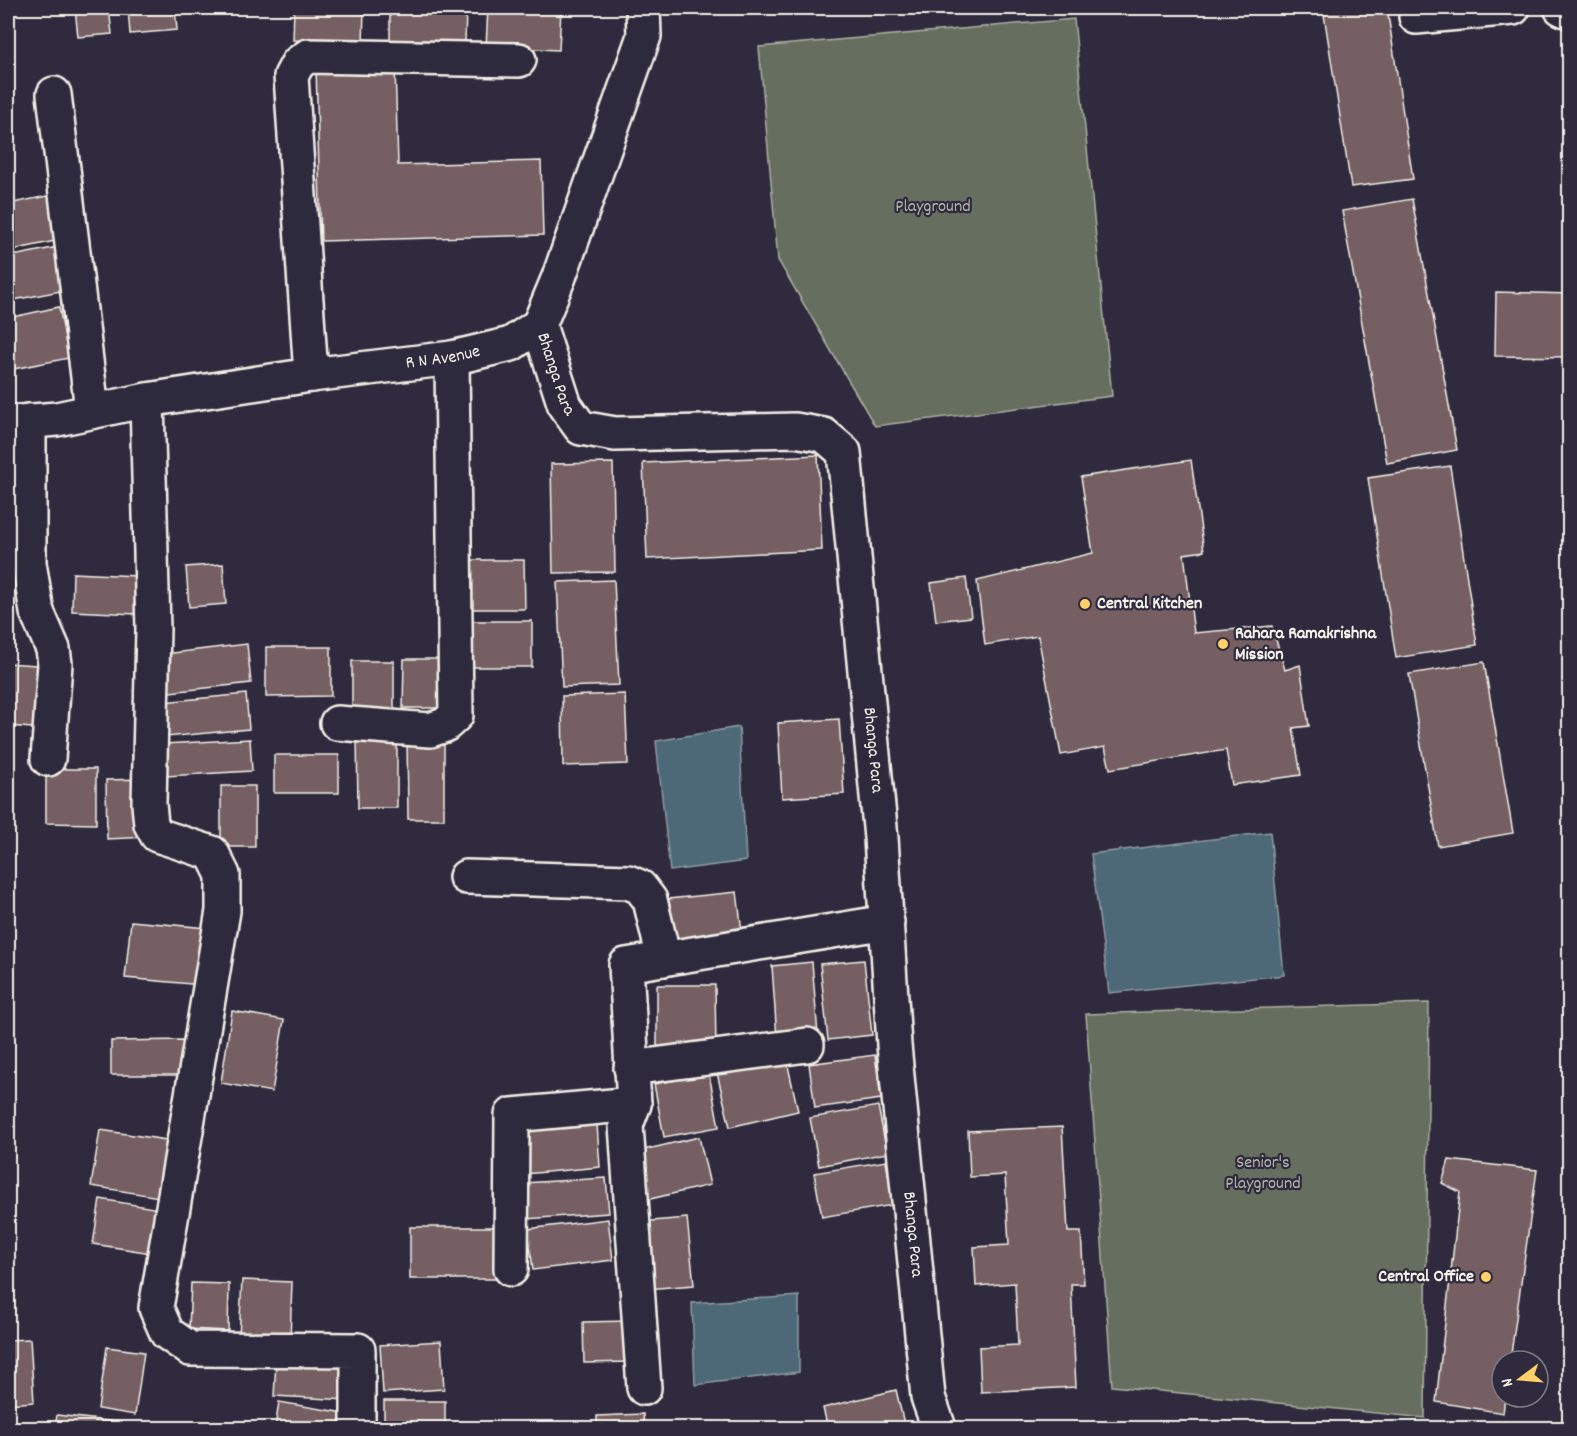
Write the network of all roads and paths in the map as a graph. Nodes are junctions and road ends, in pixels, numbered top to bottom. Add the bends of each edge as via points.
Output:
1 (643, 8) edge
2 (1513, 8) edge
3 (1561, 8) edge
4 (1569, 12) edge
5 (1416, 17) dead end
6 (519, 60) dead end
7 (54, 94) dead end
8 (539, 324) junction
9 (452, 358) junction
10 (311, 375) junction
11 (147, 400) junction
12 (92, 411) junction
13 (18, 422) edge
14 (337, 723) dead end
15 (48, 759) dead end
16 (466, 877) dead end
17 (887, 922) junction
18 (664, 959) junction
19 (807, 1045) dead end
20 (632, 1068) junction
21 (634, 1104) junction
22 (511, 1269) dead end
23 (644, 1388) dead end
24 (358, 1428) edge
25 (939, 1428) edge

1 - 8 street via 644,36
2 - 5 street
3 - 4 street
6 - 10 street via 308,56 298,63 291,76
7 - 12 street
8 - 9 street, R N Avenue via 511,344
8 - 17 street, Bhanga Para via 565,406 581,428 615,434 795,430 824,435 844,452
9 - 10 street, R N Avenue
9 - 14 street via 456,715 445,725 429,730
10 - 11 street, R N Avenue
11 - 12 street, R N Avenue
11 - 24 street via 153,629 151,824 157,835 212,853 223,875 224,911 156,1308 166,1333 190,1349 358,1350
12 - 13 street, R N Avenue
13 - 15 street via 29,563 37,612 53,649 55,664
16 - 18 street via 628,882 640,887 650,900
17 - 18 street
17 - 25 street, Bhanga Para via 894,1045 928,1397
18 - 20 street via 627,965
19 - 20 street
20 - 21 street
21 - 22 street via 512,1115
21 - 23 street via 626,1125

